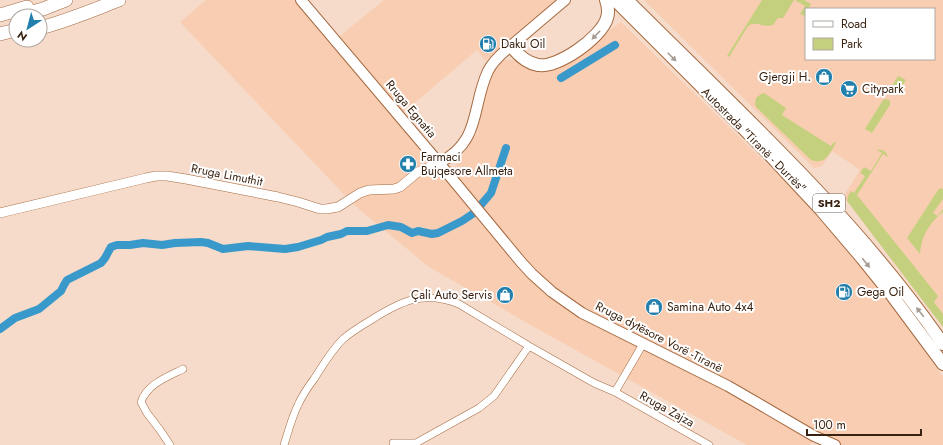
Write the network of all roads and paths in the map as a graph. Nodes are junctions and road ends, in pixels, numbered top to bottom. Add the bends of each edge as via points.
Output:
1 (47, 0) edge
2 (66, 0) edge
3 (119, 0) edge
4 (301, 0) edge
5 (565, 0) edge
6 (606, 0) edge
7 (615, 0) edge
8 (631, 3) edge
9 (99, 4) edge
10 (42, 8) edge
11 (0, 15) edge
12 (48, 20) edge
13 (48, 26) edge
14 (511, 46) junction
15 (439, 163) junction
16 (460, 188) joint
17 (0, 213) edge
18 (643, 344) junction
19 (943, 344) edge
20 (529, 346) junction
21 (943, 364) edge
22 (182, 368) dead end
23 (615, 392) junction
24 (393, 443) dead end
25 (170, 445) edge
26 (284, 445) edge
27 (709, 445) edge
28 (835, 445) edge

1 - 11 highway
2 - 10 highway
3 - 9 highway
4 - 15 main road, Rruga Egnatia
5 - 14 main road
6 -> 14 highway via 607,19 598,33 558,62 545,66 528,62
7 -> 21 highway, Autostrada "Tiranë - Durrës" / SH2 via 767,152 822,211 891,294
19 -> 8 highway, Autostrada "Tiranë - Durrës" / SH2 via 892,277 830,205
9 - 12 highway
9 - 13 highway
14 - 15 main road via 488,70 468,137 456,153
15 - 16 main road, Rruga Egnatia
15 - 17 street, Rruga Limuthit via 418,172 400,187 360,193 331,209 320,209 278,197 186,179 156,176
16 - 18 main road, Rruga dytësore Vorë -Tiranë via 532,274 561,300
18 - 23 street
18 - 28 main road, Rruga dytësore Vorë -Tiranë via 728,386 814,436
20 - 23 street, Rruga Zajza
20 - 24 street via 494,396 479,408 416,443
20 - 26 street, Rruga Zajza via 450,300 413,299 388,308 355,330 334,349 297,406
22 - 25 street via 149,389 141,402 146,413
23 - 27 street, Rruga Zajza

